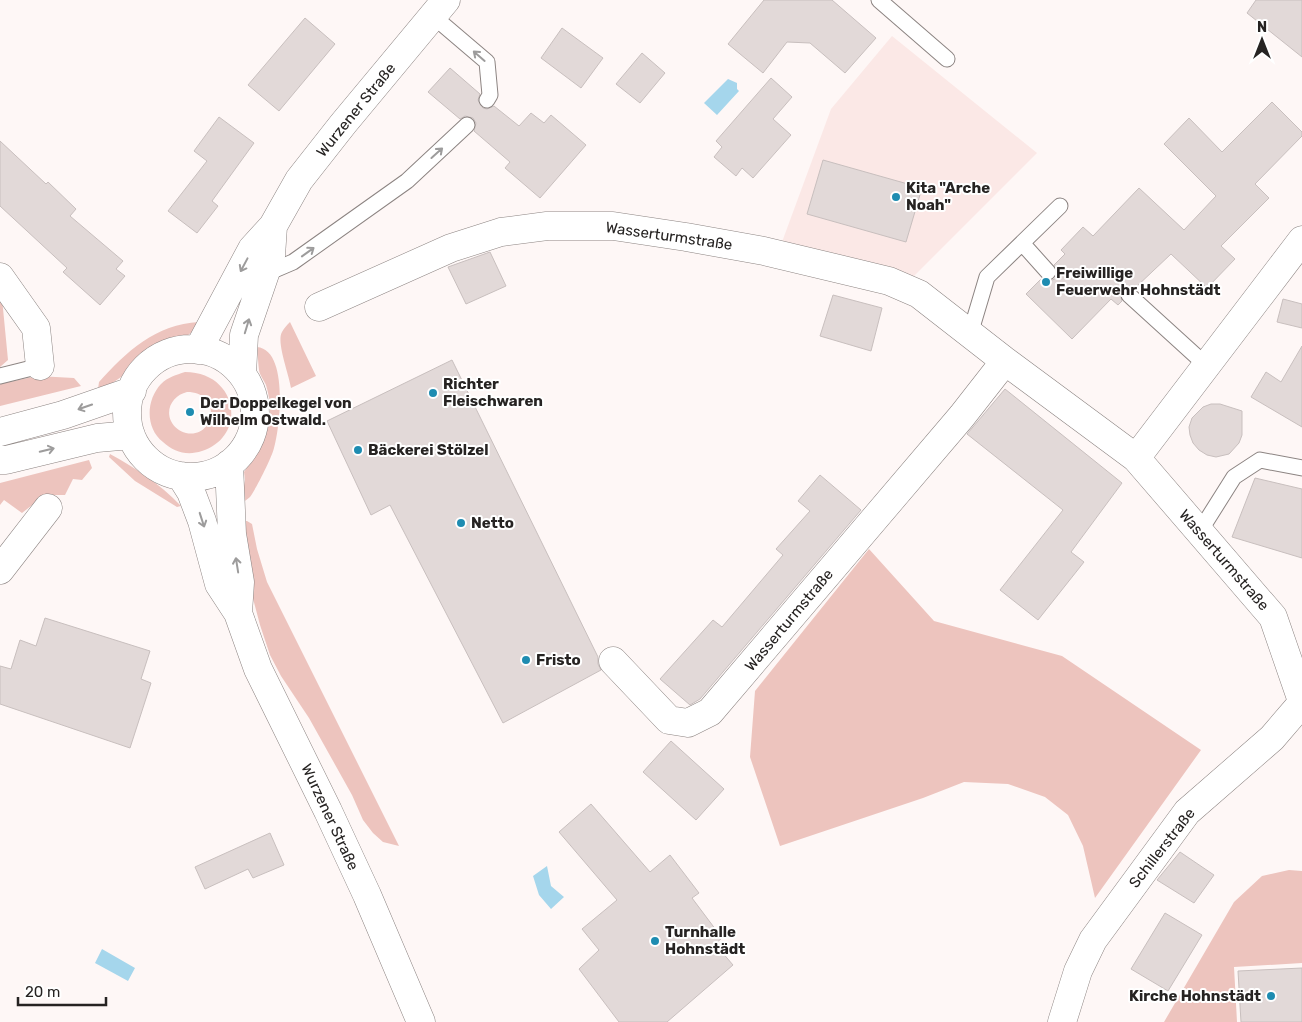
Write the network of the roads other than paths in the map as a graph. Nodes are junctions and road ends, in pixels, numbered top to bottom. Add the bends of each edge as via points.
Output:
1 (879, 0) edge
2 (440, 8) edge
3 (948, 59) dead end
4 (487, 100) dead end
5 (467, 125) dead end
6 (1060, 206) dead end
7 (273, 226) junction
8 (1302, 240) edge
9 (1022, 243) junction
10 (1048, 272) dead end
11 (265, 274) junction
12 (0, 277) edge
13 (1129, 294) dead end
14 (319, 307) dead end
15 (970, 334) junction
16 (198, 350) junction
17 (1005, 361) junction
18 (40, 366) joint
19 (1207, 366) junction
20 (242, 374) junction
21 (0, 376) edge
22 (132, 391) junction
23 (0, 432) edge
24 (131, 435) junction
25 (1136, 458) junction
26 (0, 460) edge
27 (229, 464) junction
28 (1302, 468) edge
29 (181, 476) junction
30 (48, 508) dead end
31 (1200, 531) junction
32 (0, 570) edge
33 (238, 613) junction
34 (613, 661) dead end
35 (1302, 702) edge
36 (421, 1022) edge
37 (1062, 1022) edge

1 - 3 lane
4 -> 2 lane via 490,95 486,62
2 - 7 street, Wurzener Straße via 300,180
11 -> 5 lane via 293,262 407,181
6 - 9 lane
7 - 11 street, Wurzener Straße via 271,256
7 -> 16 street, Wurzener Straße via 252,249
8 - 19 street
9 - 10 lane
9 - 15 lane via 987,277
20 -> 11 street, Wurzener Straße via 244,335
12 - 18 street via 36,328
13 - 19 lane
14 - 15 street, Wasserturmstraße via 451,248 501,232 547,226 613,226 764,250 889,281 919,294
15 - 17 street, Wasserturmstraße
16 - 20 street, Wurzener Straße via 216,354
16 - 22 street, Wurzener Straße via 177,351 154,361 145,369
17 - 25 street, Wasserturmstraße
17 - 34 street, Wasserturmstraße via 710,712 688,723 669,720
18 - 21 lane
19 - 25 street
20 - 27 street, Wurzener Straße via 252,394 255,417 252,433 244,448
22 -> 23 street
22 - 24 street, Wurzener Straße via 128,404
26 -> 24 street via 97,438
24 - 29 street, Wurzener Straße via 140,452 154,465
25 - 31 street, Wasserturmstraße
27 - 29 street, Wurzener Straße via 209,475
33 -> 27 street, Wurzener Straße via 240,582 232,534
28 - 31 lane via 1260,460 1234,477
29 -> 33 street, Wurzener Straße via 202,521 219,584
30 - 32 street
31 - 35 street, Wasserturmstraße via 1273,616
33 - 36 street, Wurzener Straße via 258,669 367,896
35 - 37 street, Schillerstraße via 1272,738 1187,812 1093,940 1078,971

